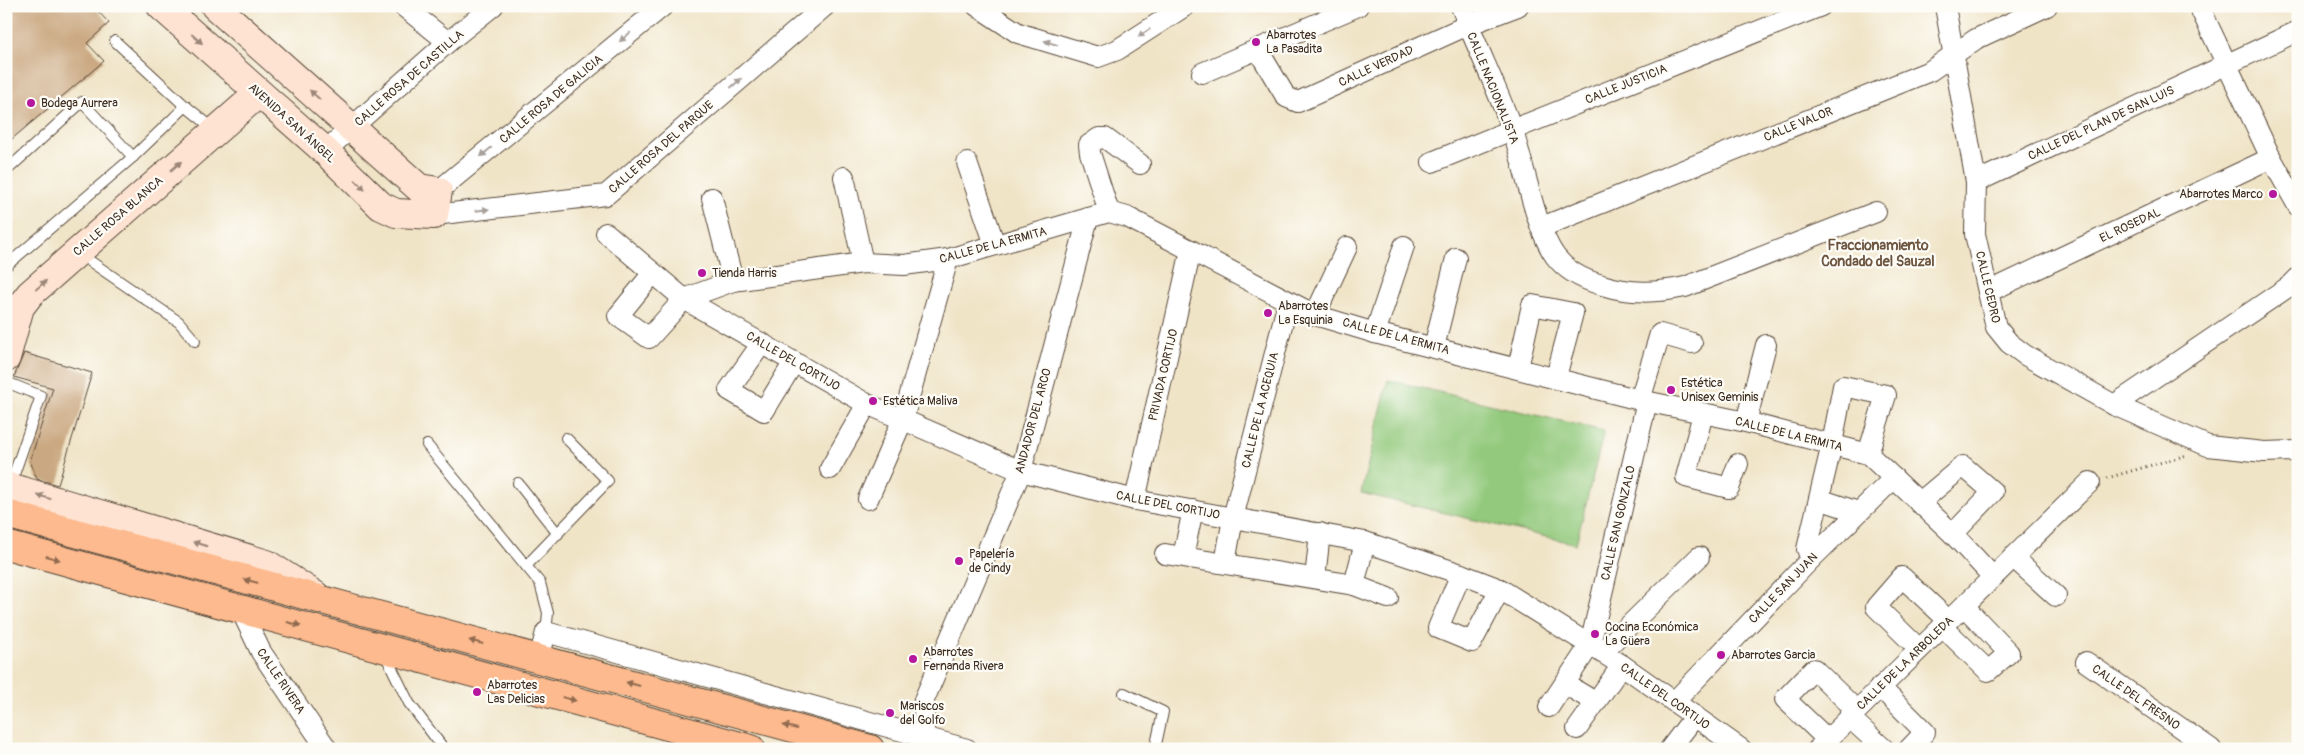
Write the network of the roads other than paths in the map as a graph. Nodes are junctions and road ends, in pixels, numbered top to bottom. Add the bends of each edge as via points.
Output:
1 (215, 6) edge
2 (404, 6) edge
3 (493, 6) edge
4 (663, 6) edge
5 (825, 6) edge
6 (977, 6) edge
7 (1358, 6) edge
8 (1518, 6) edge
9 (1821, 6) edge
10 (1945, 6) edge
11 (2047, 6) edge
12 (2199, 6) edge
13 (1178, 8) edge
14 (176, 11) edge
15 (1464, 15) edge
16 (2298, 31) edge
17 (115, 40) dead end
18 (448, 42) junction
19 (1258, 50) junction
20 (1953, 56) junction
21 (2226, 65) junction
22 (1202, 73) dead end
23 (258, 93) junction
24 (186, 106) junction
25 (352, 128) junction
26 (216, 130) junction
27 (1512, 130) junction
28 (325, 151) junction
29 (133, 158) junction
30 (2271, 158) junction
31 (1432, 162) dead end
32 (967, 163) dead end
33 (1140, 164) dead end
34 (6, 171) edge
35 (844, 177) dead end
36 (1976, 182) junction
37 (712, 198) dead end
38 (436, 203) junction
39 (2298, 206) edge
40 (1109, 212) junction
41 (1876, 212) dead end
42 (1088, 218) junction
43 (1542, 228) junction
44 (606, 233) dead end
45 (995, 245) junction
46 (1404, 246) dead end
47 (1347, 247) dead end
48 (1191, 250) junction
49 (77, 252) junction
50 (1456, 258) dead end
51 (948, 259) junction
52 (862, 263) junction
53 (6, 266) edge
54 (653, 273) junction
55 (2298, 278) edge
56 (733, 281) junction
57 (1988, 292) junction
58 (684, 299) junction
59 (13, 301) edge
60 (1288, 302) junction
61 (1315, 315) junction
62 (1375, 333) junction
63 (195, 341) dead end
64 (762, 343) junction
65 (1692, 343) dead end
66 (1766, 345) dead end
67 (1434, 347) junction
68 (6, 358) edge
69 (794, 362) junction
70 (1518, 368) junction
71 (1556, 377) junction
72 (6, 382) edge
73 (1644, 401) junction
74 (868, 404) junction
75 (2114, 405) junction
76 (1702, 414) junction
77 (903, 419) junction
78 (1746, 422) junction
79 (566, 438) dead end
80 (1832, 444) junction
81 (427, 445) dead end
82 (2298, 451) edge
83 (1868, 454) junction
84 (1738, 464) dead end
85 (830, 469) dead end
86 (1021, 471) junction
87 (1894, 478) junction
88 (2090, 482) road end
89 (518, 483) dead end
90 (8, 486) edge
91 (868, 499) dead end
92 (1819, 499) junction
93 (1135, 500) junction
94 (1919, 503) junction
95 (1193, 510) junction
96 (1858, 512) junction
97 (6, 514) edge
98 (1233, 518) junction
99 (1320, 533) junction
100 (558, 534) junction
101 (1953, 534) junction
102 (1365, 542) junction
103 (6, 545) edge
104 (1699, 557) dead end
105 (2013, 557) junction
106 (1811, 559) junction
107 (1225, 563) junction
108 (526, 566) junction
109 (1461, 574) junction
110 (1993, 577) junction
111 (1315, 578) junction
112 (1354, 585) junction
113 (1500, 589) junction
114 (2056, 596) dead end
115 (1388, 598) dead end
116 (322, 600) junction
117 (1964, 606) junction
118 (241, 610) junction
119 (1946, 624) junction
120 (546, 632) junction
121 (382, 648) junction
122 (607, 648) junction
123 (1596, 648) junction
124 (1919, 649) junction
125 (539, 659) junction
126 (2086, 662) dead end
127 (1622, 665) junction
128 (599, 675) junction
129 (707, 676) junction
130 (1565, 684) junction
131 (1880, 687) junction
132 (532, 689) junction
133 (1124, 693) dead end
134 (924, 700) junction
135 (1675, 701) junction
136 (699, 702) junction
137 (1595, 702) junction
138 (1549, 706) dead end
139 (1852, 714) junction
140 (1695, 716) junction
141 (893, 728) junction
142 (1577, 729) dead end
143 (822, 742) edge
144 (927, 743) edge
145 (1822, 744) edge
146 (1732, 746) edge
147 (327, 749) edge
148 (444, 749) edge
149 (751, 749) edge
150 (870, 749) edge
151 (968, 749) edge
152 (1155, 749) edge
153 (1670, 749) edge
154 (1884, 749) edge
155 (1909, 749) edge
156 (2211, 749) edge

25 -> 1 street
2 - 18 street
3 - 18 street, CALLE ROSA DE CASTILLA
4 -> 38 street, CALLE ROSA DE GALICIA
38 -> 5 street, CALLE ROSA DEL PARQUE via 606,195
13 -> 6 street via 1117,50 1098,57 1018,33
7 - 19 street
8 - 15 street, CALLE VERDAD
9 - 27 street, CALLE JUSTICIA
10 - 20 street, CALLE CEDRO
11 - 20 street, CALLE VALOR via 1976,40
12 - 21 street
14 -> 23 street, AVENIDA SAN ÁNGEL
15 - 19 street, CALLE VERDAD via 1298,102 1286,97
15 - 27 street, CALLE NACIONALISTA
16 - 21 street, CALLE DEL PLAN DE SAN LUIS
17 - 24 lane
18 - 25 street, CALLE ROSA DE CASTILLA
19 - 22 street
20 - 36 street, CALLE CEDRO
20 - 43 street, CALLE VALOR via 1930,70
21 - 30 street
21 - 36 street, CALLE DEL PLAN DE SAN LUIS
23 - 26 street, CALLE ROSA BLANCA
23 - 28 street, AVENIDA SAN ÁNGEL
24 - 26 lane
24 - 29 lane
25 - 28 street, CALLE ROSA DE CASTILLA
25 - 38 street
49 -> 26 street, CALLE ROSA BLANCA
27 - 31 street, CALLE JUSTICIA
27 - 43 street, CALLE NACIONALISTA
28 -> 38 street, AVENIDA SAN ÁNGEL via 381,206 396,213
29 - 34 lane via 82,102
29 - 53 lane
30 - 39 street
30 - 57 street, EL ROSEDAL
32 - 45 street
33 - 40 street via 1105,138 1099,138 1090,145
35 - 52 street
36 - 57 street, CALLE CEDRO via 1975,234
37 - 56 street
40 - 42 street, CALLE DE LA ERMITA
40 - 48 street, CALLE DE LA ERMITA via 1127,217
41 - 43 street, CALLE NACIONALISTA via 1685,287 1659,292 1624,292 1585,280 1569,270 1555,255
42 - 45 street, CALLE DE LA ERMITA
42 - 86 street, ANDADOR DEL ARCO
44 - 54 street, CALLE DEL CORTIJO
45 - 51 street, CALLE DE LA ERMITA
46 - 62 street
47 - 61 street
48 - 60 street, CALLE DE LA ERMITA
48 - 93 street, PRIVADA CORTIJO
59 -> 49 street, CALLE ROSA BLANCA via 30,294
49 - 63 lane via 179,322
50 - 67 street
51 - 52 street, CALLE DE LA ERMITA via 904,265
51 - 77 street
52 - 56 street, CALLE DE LA ERMITA
54 - 58 street, CALLE DEL CORTIJO
54 - 58 street via 618,316 649,338
55 - 75 street
56 - 58 street, CALLE DE LA ERMITA
57 - 75 street, CALLE CEDRO via 1996,327 2009,343
58 - 64 street, CALLE DEL CORTIJO
59 - 68 street, CALLE ROSA BLANCA
60 - 61 street, CALLE DE LA ERMITA
60 - 98 street, CALLE DE LA ACEQUIA
61 - 62 street, CALLE DE LA ERMITA
62 - 67 street, CALLE DE LA ERMITA
64 - 69 street, CALLE DEL CORTIJO
64 - 69 street via 729,390 764,410
65 - 73 street, CALLE SAN GONZALO via 1660,334
66 - 78 street
67 - 70 street, CALLE DE LA ERMITA
69 - 74 street, CALLE DEL CORTIJO
70 - 71 street, CALLE DE LA ERMITA
70 - 71 street via 1532,304 1573,313
71 - 73 street, CALLE DE LA ERMITA
72 - 90 lane via 40,396
73 - 76 street, CALLE DE LA ERMITA
73 - 123 street, CALLE SAN GONZALO
74 - 77 street, CALLE DEL CORTIJO
74 - 85 street
75 - 82 street, CALLE CEDRO via 2208,446 2264,452
76 - 78 street, CALLE DE LA ERMITA
76 - 84 street via 1686,477 1729,488
77 - 86 street, CALLE DEL CORTIJO
77 - 91 street
78 - 80 street, CALLE DE LA ERMITA
79 - 100 lane via 608,481
80 - 83 street, CALLE DE LA ERMITA
80 - 83 street via 1843,386 1886,395
80 - 92 street
81 - 108 lane
83 - 87 street, CALLE DE LA ERMITA
86 - 93 street, CALLE DEL CORTIJO
86 - 134 street, ANDADOR DEL ARCO
87 - 94 street, CALLE DE LA ERMITA
87 - 96 street, CALLE SAN JUAN
88 - 105 street, CALLE DE LA ARBOLEDA
89 - 100 lane
116 -> 90 street via 267,564
92 - 96 street
92 - 106 street via 1807,549
93 - 95 street, CALLE DEL CORTIJO
94 - 101 street, CALLE DE LA ERMITA
94 - 101 street via 1963,466 1993,492
95 - 98 street, CALLE DEL CORTIJO
95 - 107 street via 1174,555
96 - 106 street, CALLE SAN JUAN
116 -> 97 main road
98 - 99 street, CALLE DEL CORTIJO
98 - 107 street, CALLE DE LA ACEQUIA
99 - 102 street, CALLE DEL CORTIJO
99 - 111 street
100 - 108 lane
101 - 110 street, CALLE DE LA ERMITA
102 - 109 street, CALLE DEL CORTIJO
102 - 112 street
103 -> 118 main road
104 - 123 street
105 - 110 street, CALLE DE LA ARBOLEDA
105 - 114 street
106 - 135 street, CALLE SAN JUAN
107 - 111 street
108 - 120 lane via 540,584 548,613
109 - 113 street, CALLE DEL CORTIJO
109 - 113 street via 1438,628 1472,642
110 - 117 street, CALLE DE LA ARBOLEDA
111 - 112 street
112 - 115 street
113 - 123 street, CALLE DEL CORTIJO
125 -> 116 main road
117 - 119 street, CALLE DE LA ARBOLEDA
117 - 119 street via 2009,653 1988,671
118 -> 121 main road
118 - 147 street, CALLE RIVERA via 261,652
119 - 124 street, CALLE DE LA ARBOLEDA
119 - 124 street via 1902,577 1876,607
120 - 122 street
120 - 125 street
121 - 132 main road
121 - 148 lane via 409,703
122 - 128 street
122 - 129 street
123 - 127 street, CALLE DEL CORTIJO
123 - 130 street
124 - 131 street, CALLE DE LA ARBOLEDA
125 - 128 main road
125 - 132 main road
126 - 156 street, CALLE DEL FRESNO
127 - 135 street, CALLE DEL CORTIJO
127 - 137 street
136 -> 128 main road
129 - 136 street
129 - 141 street
130 - 137 street
130 - 138 street
131 - 139 street, CALLE DE LA ARBOLEDA
131 - 155 street via 1925,732
132 -> 149 main road
133 - 152 lane via 1163,712
134 - 141 street, ANDADOR DEL ARCO
134 - 144 street, ANDADOR DEL ARCO
135 - 140 street, CALLE DEL CORTIJO
143 -> 136 main road
137 - 142 street
139 - 145 street, CALLE DE LA ARBOLEDA
139 - 145 street via 1814,669 1785,699
139 - 154 street
140 - 146 street, CALLE DEL CORTIJO
140 - 153 street
141 - 143 street, ANDADOR DEL ARCO via 875,735 849,731
141 - 144 street
143 - 150 main road
144 - 151 street

